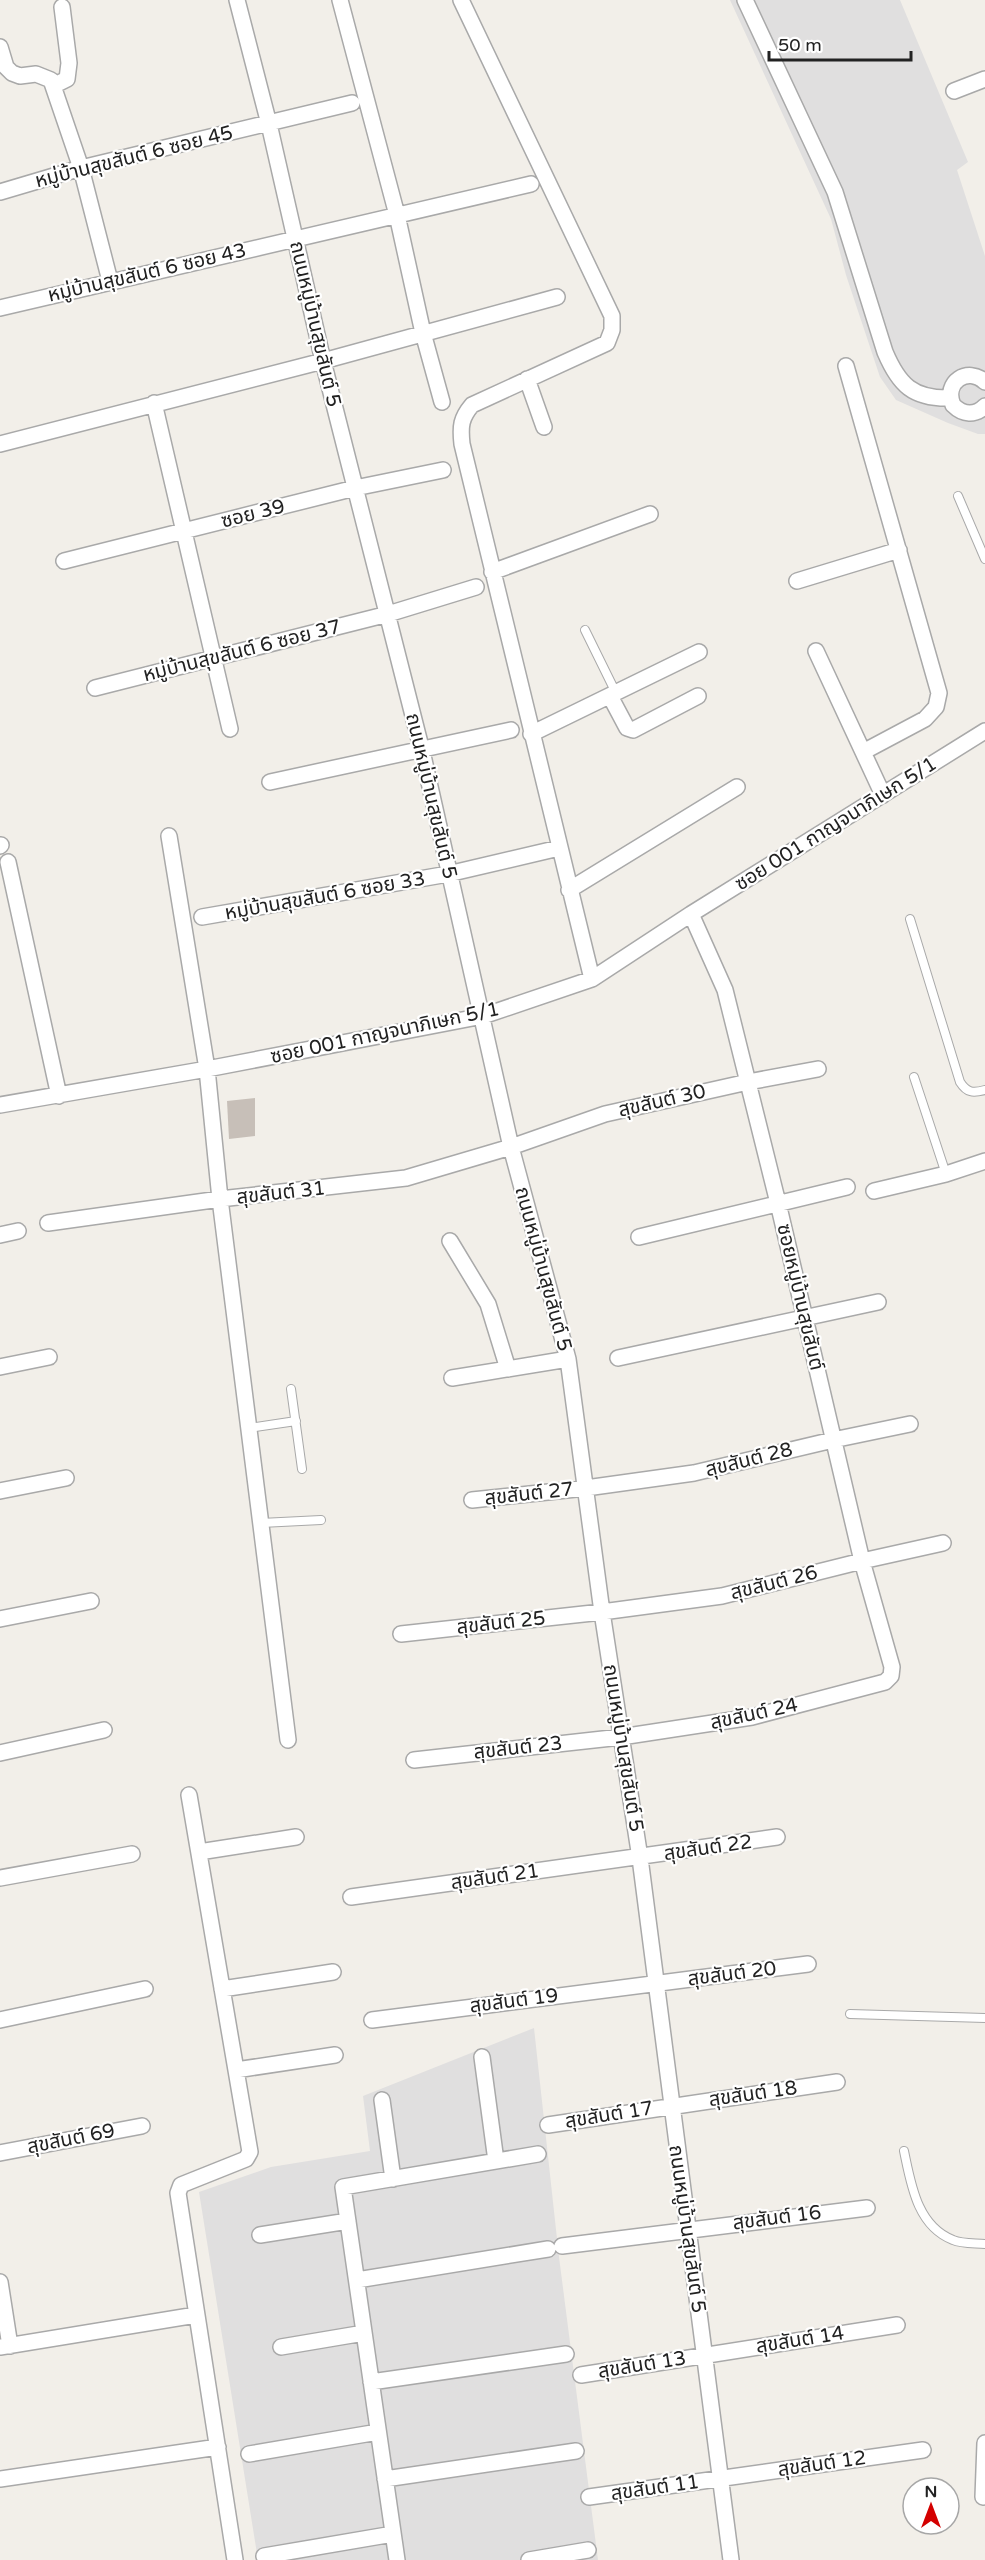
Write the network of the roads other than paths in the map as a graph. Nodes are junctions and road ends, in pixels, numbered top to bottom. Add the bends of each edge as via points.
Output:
1 (237, 0) edge
2 (340, 0) edge
3 (461, 0) edge
4 (745, 0) edge
5 (62, 7) dead end
6 (0, 47) edge
7 (985, 79) edge
8 (54, 86) junction
9 (954, 91) dead end
10 (352, 103) dead end
11 (269, 124) junction
12 (81, 168) junction
13 (531, 184) dead end
14 (0, 192) edge
15 (398, 214) junction
16 (294, 238) junction
17 (110, 281) junction
18 (557, 297) dead end
19 (0, 308) edge
20 (423, 333) junction
21 (322, 361) junction
22 (846, 366) dead end
23 (527, 380) junction
24 (985, 382) edge
25 (950, 398) junction
26 (442, 402) dead end
27 (154, 403) junction
28 (985, 406) edge
29 (544, 427) dead end
30 (0, 444) edge
31 (443, 470) dead end
32 (355, 489) junction
33 (958, 496) dead end
34 (650, 514) dead end
35 (185, 530) junction
36 (899, 550) junction
37 (985, 559) edge
38 (64, 561) dead end
39 (492, 572) junction
40 (797, 581) dead end
41 (476, 587) dead end
42 (388, 614) junction
43 (585, 630) dead end
44 (699, 651) dead end
45 (816, 651) dead end
46 (213, 659) junction
47 (95, 688) dead end
48 (613, 694) junction
49 (698, 696) dead end
50 (230, 729) dead end
51 (511, 730) dead end
52 (985, 731) edge
53 (531, 734) junction
54 (422, 751) junction
55 (863, 752) junction
56 (270, 782) dead end
57 (737, 787) dead end
58 (883, 795) junction
59 (169, 836) dead end
60 (559, 849) junction
61 (8, 862) dead end
62 (448, 874) junction
63 (569, 890) junction
64 (692, 914) junction
65 (202, 917) dead end
66 (909, 919) dead end
67 (592, 980) junction
68 (483, 1016) junction
69 (207, 1069) junction
70 (818, 1069) dead end
71 (914, 1077) dead end
72 (748, 1082) junction
73 (985, 1090) edge
74 (59, 1096) junction
75 (0, 1105) edge
76 (510, 1147) junction
77 (985, 1161) edge
78 (946, 1174) junction
79 (847, 1187) dead end
80 (874, 1191) dead end
81 (220, 1199) junction
82 (778, 1203) junction
83 (48, 1223) dead end
84 (18, 1231) dead end
85 (0, 1235) edge
86 (639, 1237) dead end
87 (450, 1241) dead end
88 (878, 1302) dead end
89 (805, 1318) junction
90 (50, 1357) dead end
91 (618, 1358) dead end
92 (568, 1359) junction
93 (0, 1367) edge
94 (508, 1369) junction
95 (452, 1378) dead end
96 (291, 1389) dead end
97 (296, 1421) junction
98 (910, 1424) dead end
99 (249, 1428) junction
100 (833, 1440) junction
101 (302, 1469) dead end
102 (66, 1478) dead end
103 (586, 1488) junction
104 (0, 1491) edge
105 (472, 1500) dead end
106 (321, 1520) dead end
107 (261, 1523) junction
108 (943, 1543) dead end
109 (862, 1561) junction
110 (91, 1601) dead end
111 (602, 1612) junction
112 (0, 1619) edge
113 (400, 1634) dead end
114 (885, 1682) joint
115 (104, 1730) dead end
116 (621, 1737) junction
117 (288, 1740) dead end
118 (0, 1753) edge
119 (414, 1760) dead end
120 (189, 1795) dead end
121 (296, 1837) dead end
122 (777, 1837) dead end
123 (199, 1852) junction
124 (132, 1854) dead end
125 (639, 1858) junction
126 (0, 1878) edge
127 (351, 1897) dead end
128 (808, 1964) dead end
129 (333, 1972) dead end
130 (655, 1983) junction
131 (145, 1989) dead end
132 (222, 1989) junction
133 (850, 2014) dead end
134 (985, 2018) edge
135 (0, 2020) edge
136 (372, 2020) dead end
137 (335, 2055) dead end
138 (482, 2057) dead end
139 (236, 2070) junction
140 (837, 2082) dead end
141 (382, 2100) dead end
142 (670, 2106) junction
143 (548, 2125) dead end
144 (142, 2126) dead end
145 (904, 2151) dead end
146 (0, 2153) edge
147 (538, 2154) dead end
148 (496, 2161) junction
149 (393, 2179) junction
150 (867, 2208) dead end
151 (348, 2221) junction
152 (687, 2229) junction
153 (260, 2235) dead end
154 (985, 2244) edge
155 (357, 2280) junction
156 (0, 2282) edge
157 (196, 2315) junction
158 (897, 2325) dead end
159 (364, 2333) junction
160 (5, 2346) edge
161 (281, 2347) dead end
162 (566, 2354) dead end
163 (704, 2355) junction
164 (580, 2375) dead end
165 (371, 2382) junction
166 (378, 2432) junction
167 (985, 2443) edge
168 (218, 2447) junction
169 (923, 2450) dead end
170 (576, 2451) dead end
171 (249, 2454) dead end
172 (722, 2479) junction
173 (0, 2480) edge
174 (385, 2480) junction
175 (589, 2497) dead end
176 (983, 2497) dead end
177 (393, 2534) junction
178 (588, 2550) dead end
179 (264, 2556) dead end
180 (235, 2560) edge
181 (397, 2560) edge
182 (529, 2560) edge
183 (731, 2560) edge

1 - 11 street, ถนนหมู่บ้านสุขสันต์ 5
2 - 15 street
3 - 23 street via 612,316 607,343
4 - 25 street via 835,192 894,374 920,395
5 - 8 street via 69,63 67,79
6 - 8 street via 12,73 36,74 51,80
7 - 9 street
8 - 12 street
10 - 11 street, หมู่บ้านสุขสันต์ 6 ซอย 45
11 - 12 street, หมู่บ้านสุขสันต์ 6 ซอย 45
11 - 16 street, ถนนหมู่บ้านสุขสันต์ 5
12 - 14 street, หมู่บ้านสุขสันต์ 6 ซอย 45
12 - 17 street
13 - 15 street, หมู่บ้านสุขสันต์ 6 ซอย 43
15 - 16 street, หมู่บ้านสุขสันต์ 6 ซอย 43
15 - 20 street
16 - 17 street, หมู่บ้านสุขสันต์ 6 ซอย 43
16 - 21 street, ถนนหมู่บ้านสุขสันต์ 5
17 - 19 street, หมู่บ้านสุขสันต์ 6 ซอย 43
18 - 20 street
20 - 21 street
20 - 26 street
21 - 27 street
21 - 32 street, ถนนหมู่บ้านสุขสันต์ 5
22 - 36 street
23 - 29 street
23 - 39 street via 472,405 460,424
24 - 25 street via 975,375 961,377 952,386
25 - 28 street via 958,410 966,413
27 - 30 street
27 - 35 street
31 - 32 street, ซอย 39
32 - 35 street, ซอย 39
32 - 42 street, ถนนหมู่บ้านสุขสันต์ 5
33 - 37 lane
34 - 39 street
35 - 38 street, ซอย 39
35 - 46 street
36 - 40 street
36 - 55 street via 939,693 936,707 925,719
39 - 53 street
41 - 42 street, หมู่บ้านสุขสันต์ 6 ซอย 37
42 - 46 street, หมู่บ้านสุขสันต์ 6 ซอย 37
42 - 54 street, ถนนหมู่บ้านสุขสันต์ 5
43 - 48 lane
44 - 48 street
45 - 55 street
46 - 47 street, หมู่บ้านสุขสันต์ 6 ซอย 37
46 - 50 street
48 - 49 street via 627,728 633,730
48 - 53 street
51 - 54 street
52 - 58 street, ซอย 001 กาญจนาภิเษก 5/1
53 - 60 street
54 - 56 street
54 - 62 street, ถนนหมู่บ้านสุขสันต์ 5
55 - 58 street
57 - 63 street
58 - 64 street, ซอย 001 กาญจนาภิเษก 5/1
59 - 69 street
60 - 62 street, หมู่บ้านสุขสันต์ 6 ซอย 33
60 - 63 street
61 - 74 street
62 - 65 street, หมู่บ้านสุขสันต์ 6 ซอย 33
62 - 68 street, ถนนหมู่บ้านสุขสันต์ 5
63 - 67 street
64 - 67 street, ซอย 001 กาญจนาภิเษก 5/1
64 - 72 street, ซอยหมู่บ้านสุขสันต์ via 725,990
66 - 73 lane via 960,1082 973,1093
67 - 68 street, ซอย 001 กาญจนาภิเษก 5/1
68 - 69 street, ซอย 001 กาญจนาภิเษก 5/1
68 - 76 street, ถนนหมู่บ้านสุขสันต์ 5
69 - 74 street, ซอย 001 กาญจนาภิเษก 5/1
69 - 81 street
70 - 72 street, สุขสันต์ 30
71 - 78 lane
72 - 76 street, สุขสันต์ 30 via 605,1114
72 - 82 street, ซอยหมู่บ้านสุขสันต์
74 - 75 street, ซอย 001 กาญจนาภิเษก 5/1
76 - 81 street, สุขสันต์ 31 via 406,1178
76 - 92 street, ถนนหมู่บ้านสุขสันต์ 5
77 - 78 street
78 - 80 street
79 - 82 street
81 - 83 street, สุขสันต์ 31
81 - 99 street
82 - 86 street
82 - 89 street, ซอยหมู่บ้านสุขสันต์
84 - 85 street
87 - 94 street via 488,1304
88 - 89 street
89 - 91 street
89 - 100 street, ซอยหมู่บ้านสุขสันต์
90 - 93 street
92 - 94 street
92 - 103 street, ถนนหมู่บ้านสุขสันต์ 5
94 - 95 street
96 - 97 lane
97 - 99 lane
97 - 101 lane
98 - 100 street, สุขสันต์ 28
99 - 107 street
100 - 103 street, สุขสันต์ 28 via 694,1473
100 - 109 street, ซอยหมู่บ้านสุขสันต์
102 - 104 street
103 - 105 street, สุขสันต์ 27
103 - 111 street, ถนนหมู่บ้านสุขสันต์ 5
106 - 107 lane
107 - 117 street
108 - 109 street, สุขสันต์ 26
109 - 111 street, สุขสันต์ 26 via 722,1596
109 - 114 street, ซอยหมู่บ้านสุขสันต์ via 892,1667
110 - 112 street
111 - 113 street, สุขสันต์ 25
111 - 116 street, ถนนหมู่บ้านสุขสันต์ 5
114 - 116 street, สุขสันต์ 24 via 752,1717
115 - 118 street
116 - 119 street, สุขสันต์ 23
116 - 125 street, ถนนหมู่บ้านสุขสันต์ 5
120 - 123 street
121 - 123 street
122 - 125 street, สุขสันต์ 22
123 - 132 street
124 - 126 street
125 - 127 street, สุขสันต์ 21
125 - 130 street, ถนนหมู่บ้านสุขสันต์ 5
128 - 130 street, สุขสันต์ 20
129 - 132 street
130 - 136 street, สุขสันต์ 19
130 - 142 street, ถนนหมู่บ้านสุขสันต์ 5
131 - 135 street
132 - 139 street
133 - 134 lane
137 - 139 street
138 - 148 street
139 - 157 street via 248,2157 178,2189
140 - 142 street, สุขสันต์ 18
141 - 149 street
142 - 143 street, สุขสันต์ 17
142 - 152 street, ถนนหมู่บ้านสุขสันต์ 5
144 - 146 street, สุขสันต์ 69
145 - 154 lane via 914,2199 927,2220 954,2241
147 - 148 street
148 - 149 street
149 - 151 street via 344,2187
150 - 152 street, สุขสันต์ 16
151 - 153 street
151 - 155 street
152 - 155 street, สุขสันต์ 16
152 - 163 street, ถนนหมู่บ้านสุขสันต์ 5
155 - 159 street
156 - 160 street
157 - 160 street
157 - 168 street
158 - 163 street, สุขสันต์ 14
159 - 161 street
159 - 165 street
162 - 165 street
163 - 164 street, สุขสันต์ 13
163 - 172 street, ถนนหมู่บ้านสุขสันต์ 5
165 - 166 street
166 - 171 street
166 - 174 street
167 - 176 street
168 - 173 street
168 - 180 street
169 - 172 street, สุขสันต์ 12
170 - 174 street
172 - 175 street, สุขสันต์ 11
172 - 183 street, ถนนหมู่บ้านสุขสันต์ 5
174 - 177 street
177 - 179 street
177 - 181 street
178 - 182 street

